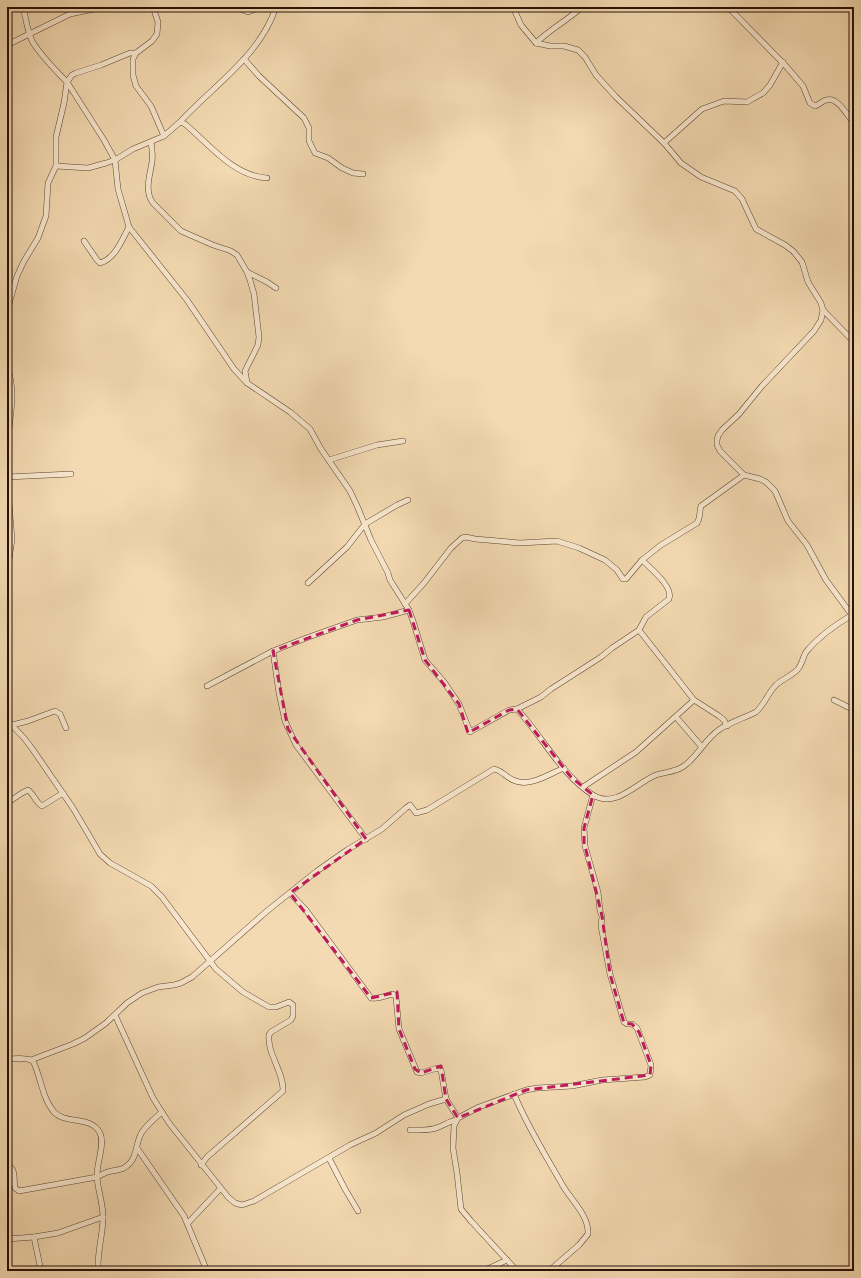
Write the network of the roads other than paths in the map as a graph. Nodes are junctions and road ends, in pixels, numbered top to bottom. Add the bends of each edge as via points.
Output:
1 (23, 7) edge
2 (103, 7) edge
3 (154, 7) edge
4 (236, 7) edge
5 (260, 7) edge
6 (276, 7) edge
7 (513, 7) edge
8 (582, 7) edge
9 (728, 7) edge
10 (30, 33) junction
11 (536, 43) junction
12 (7, 45) edge
13 (136, 52) junction
14 (244, 59) junction
15 (783, 62) junction
16 (67, 82) junction
17 (180, 122) junction
18 (854, 123) edge
19 (164, 136) junction
20 (151, 142) junction
21 (664, 143) junction
22 (115, 160) junction
23 (56, 166) junction
24 (363, 174) dead end
25 (267, 178) dead end
26 (129, 227) junction
27 (84, 241) dead end
28 (247, 272) junction
29 (276, 288) dead end
30 (823, 310) junction
31 (7, 338) edge
32 (854, 342) edge
33 (7, 367) edge
34 (247, 383) junction
35 (403, 441) dead end
36 (7, 446) edge
37 (330, 460) junction
38 (71, 474) dead end
39 (744, 475) junction
40 (7, 477) edge
41 (7, 480) edge
42 (408, 500) dead end
43 (365, 524) junction
44 (642, 560) junction
45 (7, 573) edge
46 (308, 583) dead end
47 (405, 604) junction
48 (409, 610) junction
49 (853, 617) edge
50 (638, 630) junction
51 (273, 651) junction
52 (207, 686) dead end
53 (694, 700) junction
54 (834, 700) dead end
55 (518, 709) junction
56 (854, 710) edge
57 (676, 717) junction
58 (7, 720) edge
59 (12, 725) junction
60 (727, 726) junction
61 (66, 728) dead end
62 (701, 746) junction
63 (564, 768) junction
64 (583, 787) junction
65 (63, 793) junction
66 (593, 795) junction
67 (7, 803) edge
68 (366, 839) junction
69 (290, 893) junction
70 (210, 961) junction
71 (115, 1015) junction
72 (7, 1060) edge
73 (31, 1060) junction
74 (514, 1094) junction
75 (446, 1099) junction
76 (162, 1112) junction
77 (458, 1119) junction
78 (410, 1130) dead end
79 (137, 1148) junction
80 (329, 1158) junction
81 (201, 1164) junction
82 (7, 1165) edge
83 (97, 1177) junction
84 (220, 1189) junction
85 (358, 1211) dead end
86 (103, 1217) junction
87 (188, 1223) junction
88 (34, 1237) junction
89 (7, 1239) edge
90 (507, 1260) junction
91 (41, 1271) edge
92 (98, 1271) edge
93 (207, 1271) edge
94 (483, 1271) edge
95 (517, 1271) edge
96 (549, 1271) edge

1 - 10 street
2 - 10 street via 70,14
3 - 13 street via 158,22 157,34 152,41
4 - 5 street via 248,12
6 - 14 street via 271,21
7 - 11 street via 522,25
8 - 11 street
9 - 15 street
10 - 12 street
10 - 16 street via 39,51
11 - 21 street via 578,50 596,76
13 - 16 street via 76,73
13 - 19 street via 133,59 134,81 151,106
14 - 17 street
14 - 24 street via 304,118 309,128 309,141 315,153 353,173
15 - 18 street via 803,86 810,103 815,106 828,99 834,100
15 - 21 street via 763,93 744,102 724,101 702,109
16 - 22 street
16 - 23 street via 57,132
17 - 19 street
17 - 25 street via 239,169 259,178
19 - 20 street
20 - 22 street
20 - 28 street via 150,199 181,231 231,250
21 - 30 street via 687,168 735,191 742,199 756,229 793,251 802,262 808,282 819,297
22 - 23 street via 88,168
22 - 26 street via 118,189
23 - 31 street via 48,183 46,216 38,238 17,276 9,304
26 - 27 street via 115,253 104,262 100,263 97,260
26 - 34 street
28 - 29 street
28 - 34 street via 254,294 259,338 245,371
30 - 32 street
30 - 39 street via 818,326 718,436 717,445 720,451
33 - 36 street via 12,397
34 - 37 street via 303,422
35 - 37 street via 377,445
37 - 43 street via 350,492
38 - 40 street
39 - 44 street via 701,506 697,523
39 - 49 street via 766,482 775,491 789,524 808,545 826,580
41 - 45 street via 12,539
42 - 43 street
43 - 46 street via 347,548
43 - 47 street via 390,580
44 - 47 street via 626,579 623,579 605,560 557,541 520,543 466,537 451,548
44 - 50 street via 670,591 670,596 646,617
47 - 48 street
48 - 51 street via 357,620
48 - 55 street via 425,660 459,704 470,732 509,710
49 - 60 street via 832,627 814,644 803,656 800,667 777,684 760,709
50 - 53 street
50 - 55 street via 541,697
51 - 52 street
51 - 68 street via 279,693 288,729 296,745
53 - 57 street
53 - 60 street via 719,716
54 - 56 street
55 - 63 street
57 - 62 street
57 - 64 street via 636,752
58 - 59 street
59 - 61 street via 56,711
59 - 65 street
60 - 62 street
62 - 66 street via 684,767 656,775 615,798 606,800
63 - 64 street
63 - 68 street via 524,783 512,780 494,769 427,810 416,813 410,805
64 - 66 street
65 - 67 street via 42,806 28,790
65 - 70 street via 100,854 110,863 151,886
66 - 74 street via 587,812 584,842 598,892 608,967 624,1022 637,1028 651,1065 650,1075 572,1086 537,1088
68 - 69 street via 347,850
69 - 70 street
69 - 75 street via 306,910 371,998 393,994 396,997 399,1029 415,1069 421,1073 437,1068 441,1070
70 - 71 street via 181,983 148,990 136,996
70 - 81 street via 228,980 250,996 272,1007 289,1002 294,1009 291,1020 269,1035 283,1091
71 - 73 street via 85,1038
71 - 76 street
72 - 73 street
73 - 83 street via 55,1112 62,1118 91,1124 100,1133 102,1141
74 - 77 street via 479,1107
74 - 96 street via 523,1117 563,1187 582,1214 588,1229 588,1234 579,1245
75 - 77 street
75 - 80 street via 404,1115
76 - 79 street via 142,1132
76 - 81 street
77 - 78 street via 430,1130
77 - 90 street via 454,1126 453,1148 461,1209
79 - 83 street via 135,1157 124,1168
79 - 87 street
80 - 84 street via 249,1204 235,1203
80 - 85 street
81 - 84 street
82 - 83 street via 12,1167 15,1188 19,1191
83 - 86 street
84 - 87 street
86 - 88 street via 58,1233
86 - 92 street
87 - 93 street
88 - 89 street
88 - 91 street
90 - 94 street
90 - 95 street

